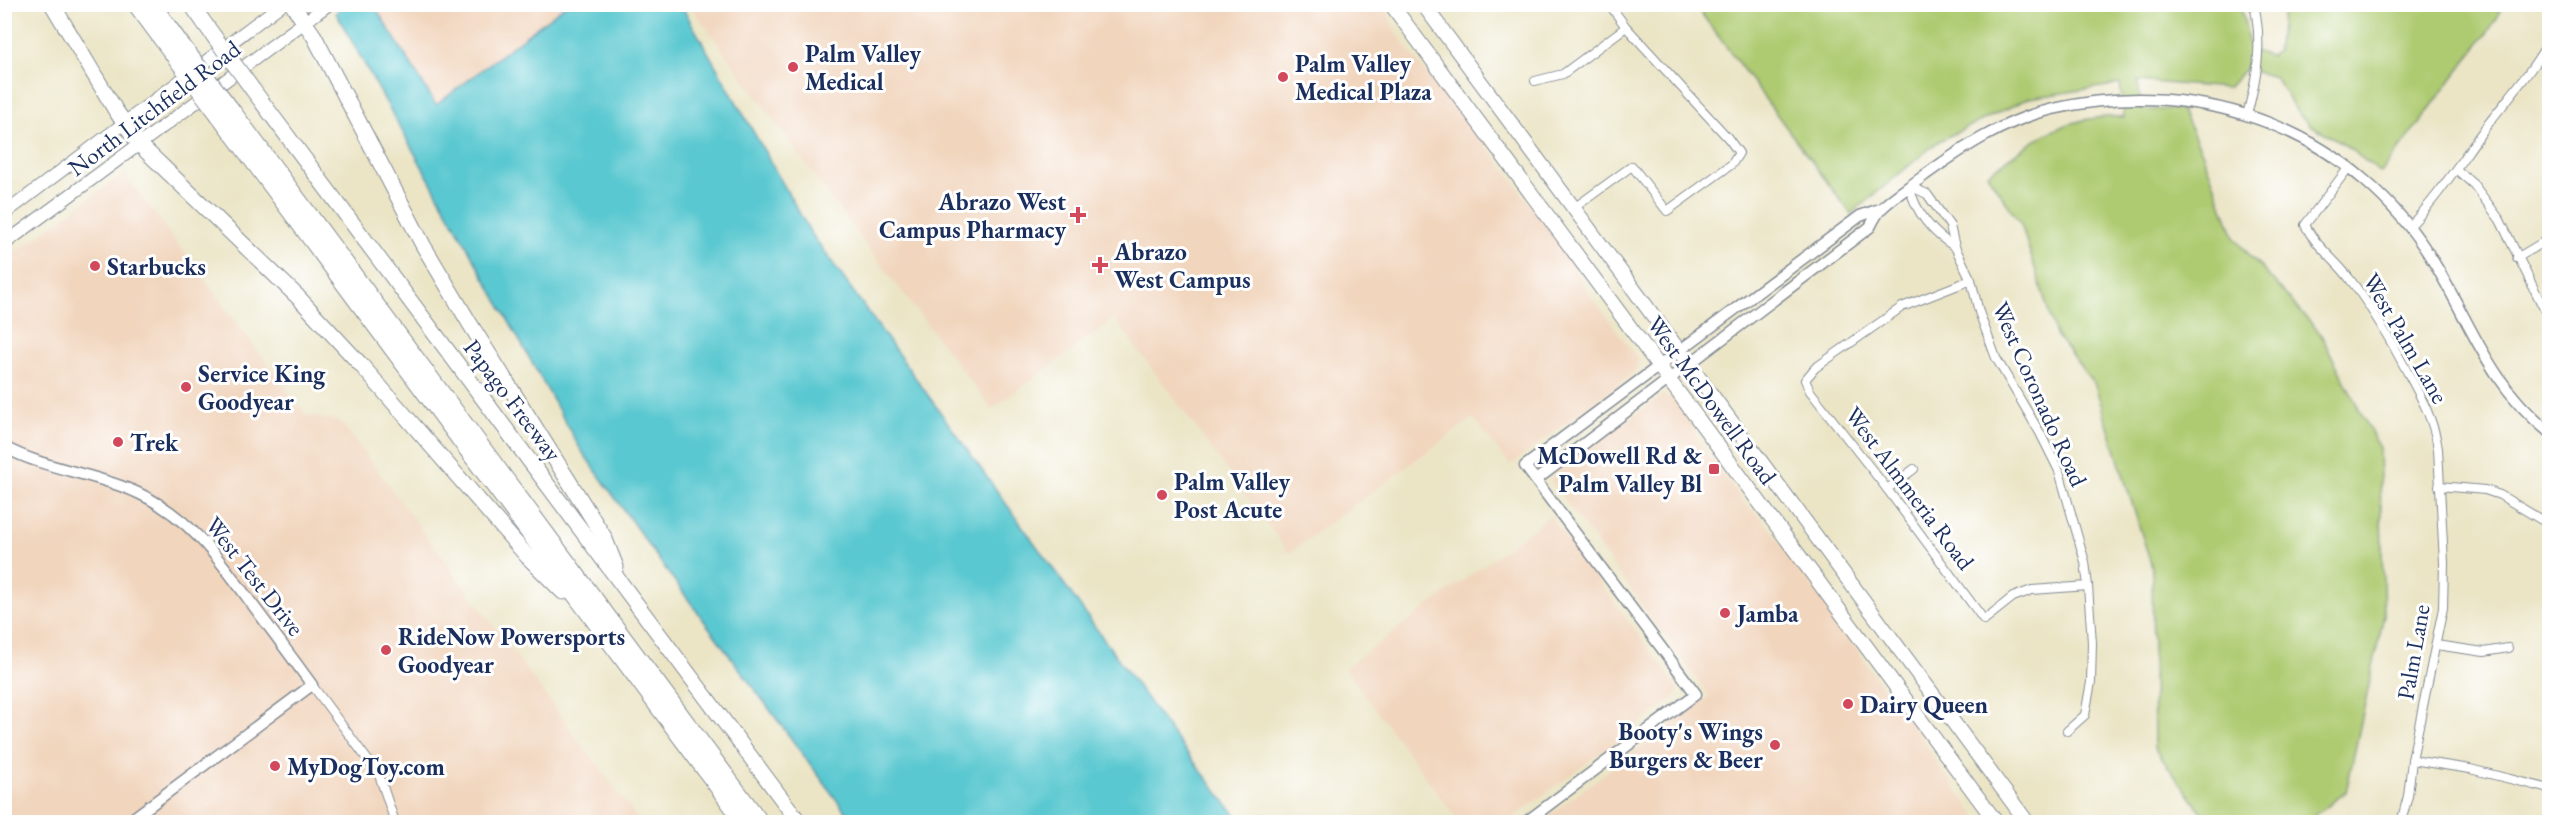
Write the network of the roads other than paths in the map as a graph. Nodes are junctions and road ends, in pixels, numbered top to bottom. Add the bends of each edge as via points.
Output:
1 (52, 4) edge
2 (135, 4) edge
3 (153, 4) edge
4 (191, 4) edge
5 (282, 4) edge
6 (292, 4) edge
7 (329, 4) edge
8 (1391, 4) edge
9 (1423, 4) edge
10 (1609, 4) edge
11 (2254, 4) edge
12 (306, 22) junction
13 (1626, 27) junction
14 (2550, 39) edge
15 (175, 46) junction
16 (1535, 81) dead end
17 (224, 111) junction
18 (2247, 115) junction
19 (123, 123) junction
20 (140, 145) junction
21 (2349, 167) junction
22 (2456, 169) junction
23 (1910, 186) junction
24 (1574, 208) junction
25 (1880, 209) junction
26 (4, 214) edge
27 (2409, 227) junction
28 (2550, 238) edge
29 (4, 244) edge
30 (1955, 247) junction
31 (2517, 258) junction
32 (1971, 280) junction
33 (2550, 321) edge
34 (1679, 350) junction
35 (1689, 363) junction
36 (1658, 364) junction
37 (1670, 380) junction
38 (2550, 433) edge
39 (4, 447) edge
40 (1914, 469) dead end
41 (1536, 480) junction
42 (2439, 486) junction
43 (1887, 489) junction
44 (2550, 525) edge
45 (2088, 586) junction
46 (624, 587) junction
47 (598, 628) junction
48 (2436, 645) junction
49 (2508, 648) dead end
50 (312, 685) junction
51 (2067, 731) dead end
52 (2412, 760) junction
53 (2550, 789) edge
54 (2014, 805) junction
55 (1995, 821) edge
56 (128, 822) edge
57 (395, 822) edge
58 (743, 822) edge
59 (761, 822) edge
60 (799, 822) edge
61 (1526, 822) edge
62 (2027, 822) edge
63 (2401, 822) edge

1 - 19 highway
2 - 15 highway
3 - 15 highway
4 - 46 highway, Papago Freeway, bridge
5 - 19 main road, North Litchfield Road
6 - 12 highway
7 - 12 main road, North Litchfield Road
8 - 36 main road, West McDowell Road
9 - 24 main road, West McDowell Road
10 - 13 street
11 - 18 street via 2259,62
12 - 20 main road, North Litchfield Road
12 - 46 highway via 429,255 604,537
13 - 16 street via 1563,74
13 - 24 street via 1739,153 1732,164 1667,211 1632,166
14 - 22 street
15 - 17 highway, bridge
17 - 47 highway
17 - 59 highway
18 - 21 street via 2298,136
18 - 23 street via 2186,100 2141,98 2072,105 2016,122 1968,145
19 - 20 highway
19 - 26 main road, North Litchfield Road
20 - 29 main road, North Litchfield Road
20 - 47 highway via 298,297 527,556
21 - 27 street
21 - 42 street, West Palm Lane via 2305,225 2312,240 2348,275 2370,306 2428,411 2436,431
22 - 27 street
22 - 31 street via 2487,200
23 - 25 street
23 - 30 street, West Coronado Road via 1914,203 1937,236
23 - 30 street, West Coronado Road via 1930,198 1950,226
24 - 34 main road, West McDowell Road
25 - 34 street via 1860,216
25 - 35 street via 1870,227
27 - 38 street via 2436,266 2492,371 2524,411
28 - 31 street
30 - 32 street, West Coronado Road
31 - 33 street
32 - 43 street, West Almmeria Road via 1902,306 1815,368 1805,380
32 - 45 street, West Coronado Road via 1996,358 2059,471
34 - 35 main road, West McDowell Road
34 - 36 street
35 - 37 street
35 - 54 main road, West McDowell Road
36 - 37 main road, West McDowell Road
36 - 41 street via 1525,466
37 - 41 street
37 - 55 main road, West McDowell Road
39 - 50 street, West Test Drive via 42,464 128,489 185,523 215,554
40 - 43 street
41 - 61 street via 1696,694
42 - 44 street via 2500,495
42 - 48 street, Palm Lane via 2443,597
43 - 45 street, West Almmeria Road via 1984,620 2013,597 2032,590
45 - 51 street, West Coronado Road via 2091,682 2085,715
46 - 60 highway, Papago Freeway
47 - 58 highway
48 - 49 street via 2484,652
48 - 52 street, Palm Lane
50 - 56 street
50 - 57 street, West Test Drive via 379,775
52 - 53 street via 2470,769
52 - 63 street, Palm Lane
54 - 55 main road
54 - 62 main road, West McDowell Road

